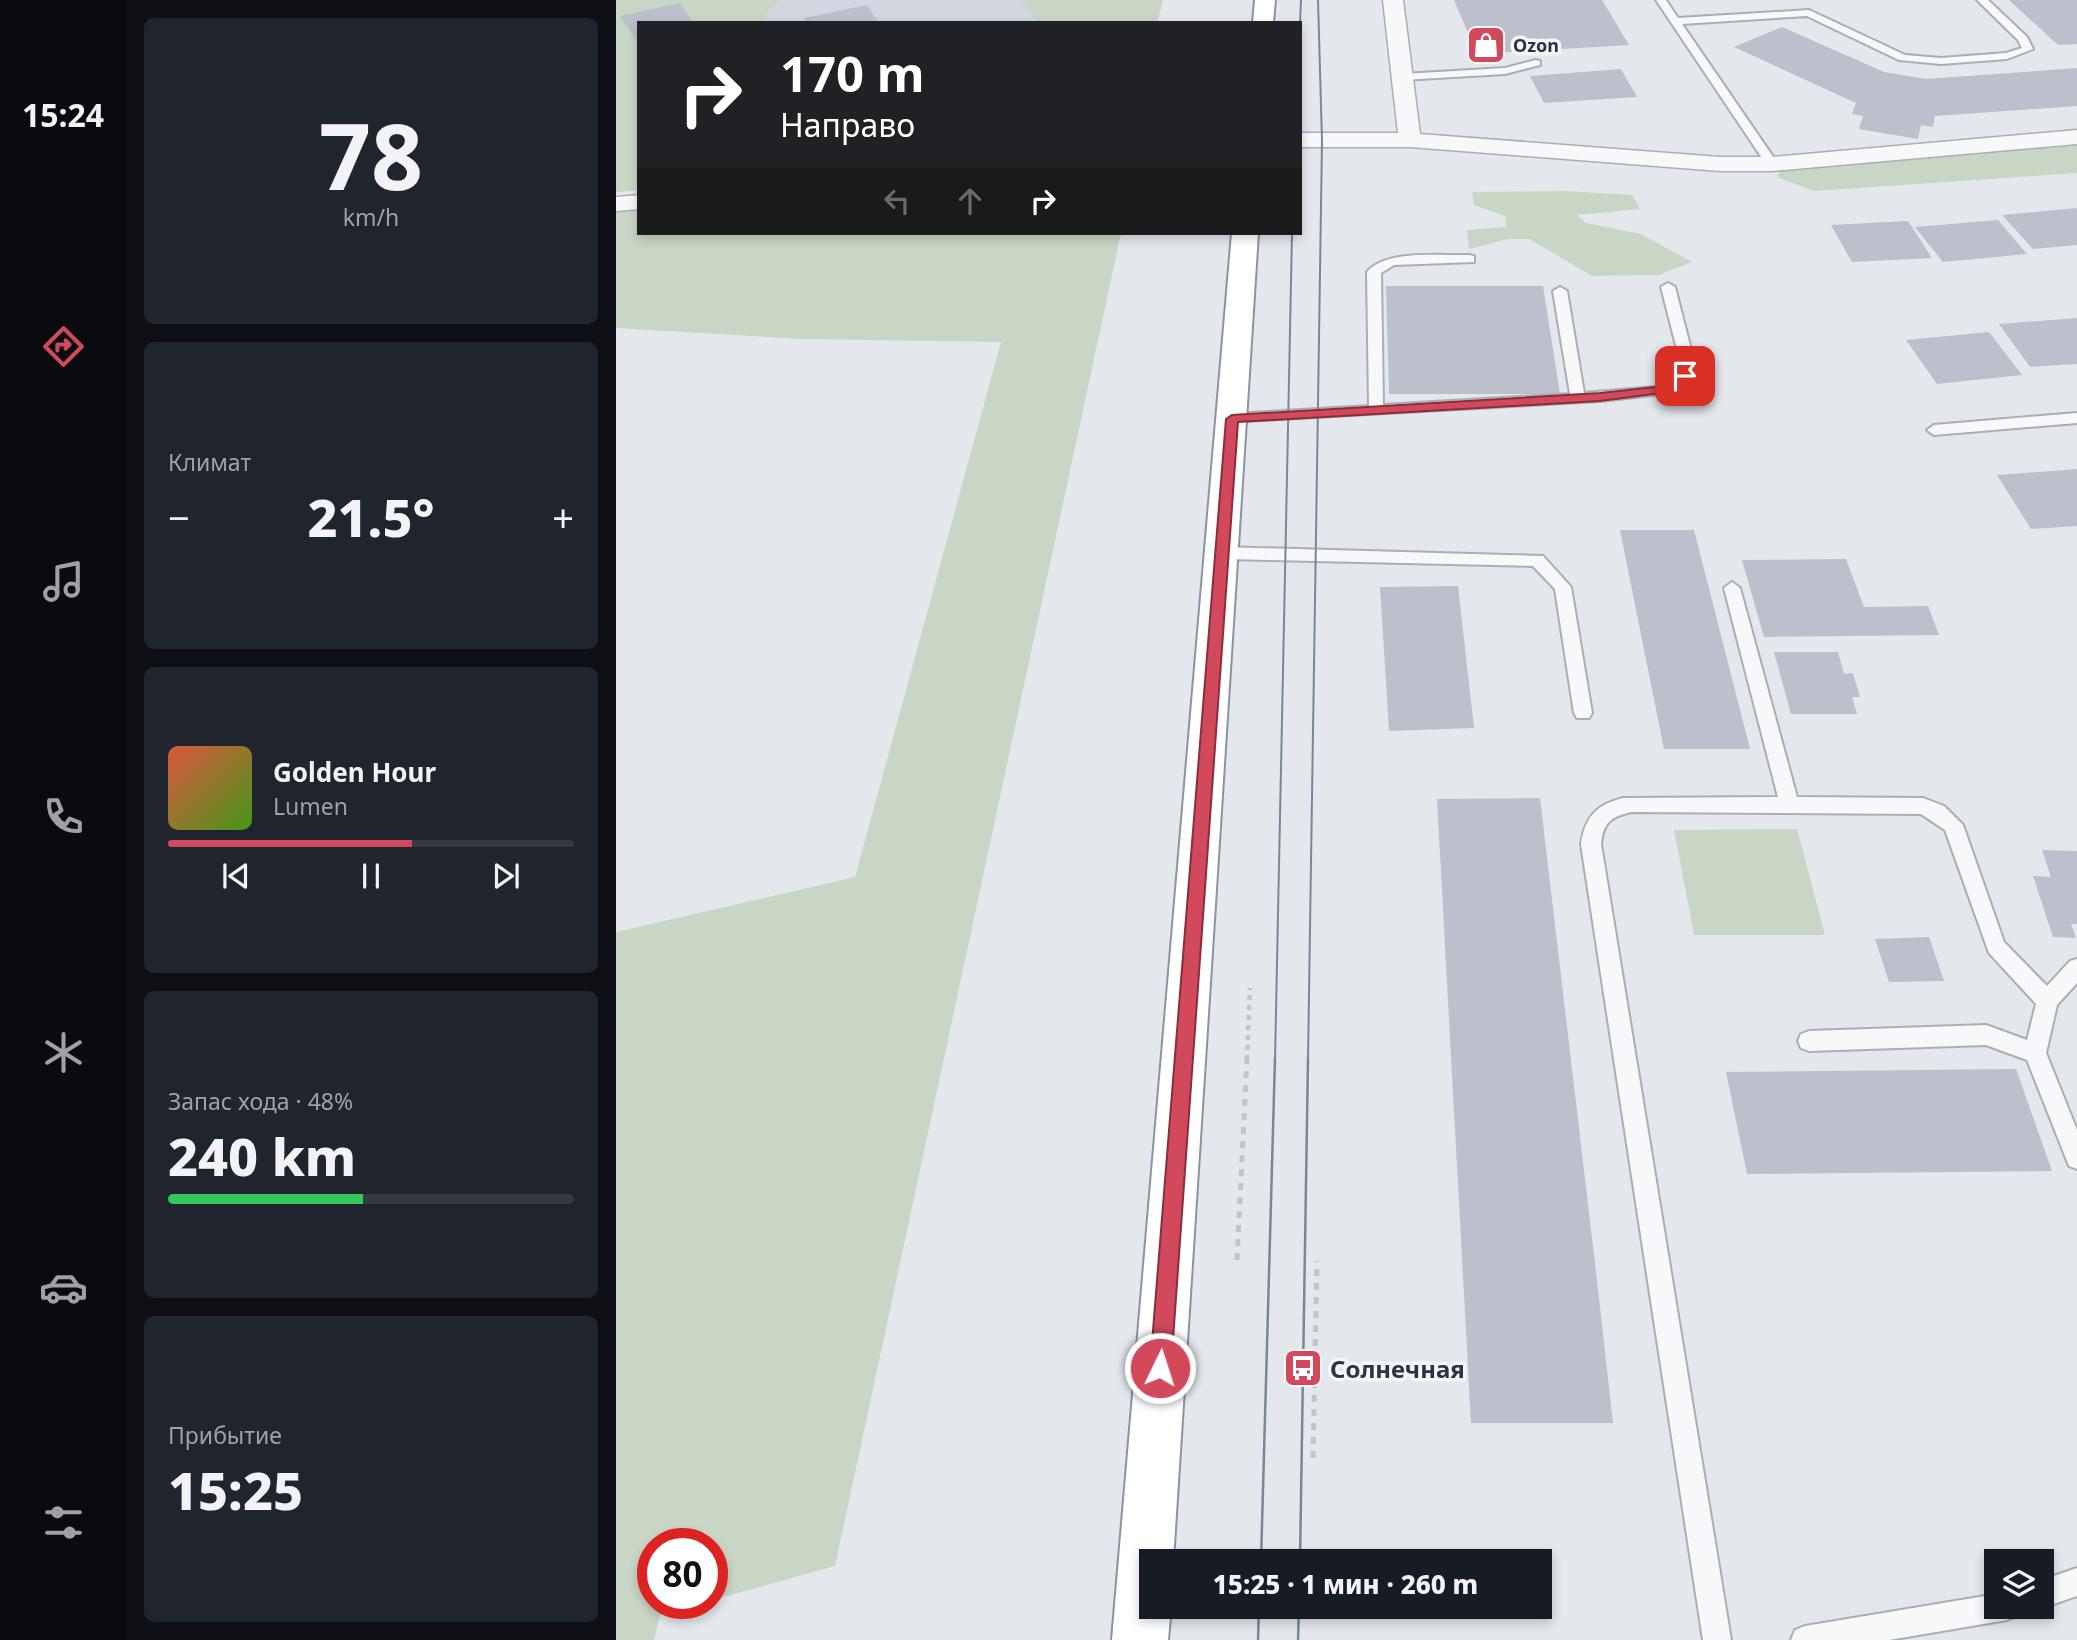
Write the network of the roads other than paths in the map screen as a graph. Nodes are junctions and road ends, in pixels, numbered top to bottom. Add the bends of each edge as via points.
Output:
1 (1265, 0) edge
2 (1393, 0) edge
3 (1661, 0) edge
4 (1812, 0) edge
5 (1982, 0) edge
6 (1809, 13) junction
7 (1263, 21) edge
8 (1675, 21) junction
9 (1536, 63) dead end
10 (1403, 77) junction
11 (2077, 137) edge
12 (1410, 139) junction
13 (1302, 141) edge
14 (1772, 164) junction
15 (637, 202) edge
16 (616, 204) edge
17 (1245, 235) edge
18 (1469, 259) dead end
19 (1668, 286) dead end
20 (1560, 291) dead end
21 (1578, 399) junction
22 (1376, 411) junction
23 (2077, 418) edge
24 (1232, 419) junction
25 (1934, 430) dead end
26 (1223, 553) junction
27 (1732, 588) dead end
28 (1583, 713) dead end
29 (1788, 803) junction
30 (2077, 968) edge
31 (2047, 1002) junction
32 (1809, 1041) dead end
33 (2035, 1053) junction
34 (2077, 1158) edge
35 (2077, 1582) edge
36 (2054, 1590) edge
37 (1984, 1610) edge
38 (1140, 1640) edge
39 (1717, 1640) edge
40 (1805, 1640) edge

1 - 7 highway
2 - 10 street
3 - 8 lane
4 - 6 lane
5 - 6 lane via 2028,49 2007,56 1941,61 1903,58
6 - 8 lane
8 - 14 lane
9 - 10 lane via 1491,73
10 - 12 street
11 - 14 street
12 - 13 street
12 - 14 street via 1720,164
15 - 16 street
17 - 24 highway
18 - 22 lane via 1392,261 1374,272
19 - 21 lane via 1688,365 1685,376 1658,391
20 - 21 lane
21 - 22 lane
22 - 24 lane
23 - 25 lane
24 - 26 highway
26 - 28 lane via 1537,560 1563,587
26 - 38 highway
27 - 29 lane
29 - 31 lane via 1923,806 1954,825 1996,947
29 - 39 lane via 1632,804 1601,815 1591,835
30 - 31 lane
31 - 33 lane
32 - 33 lane via 1986,1035
33 - 34 lane
35 - 36 lane
37 - 40 lane

